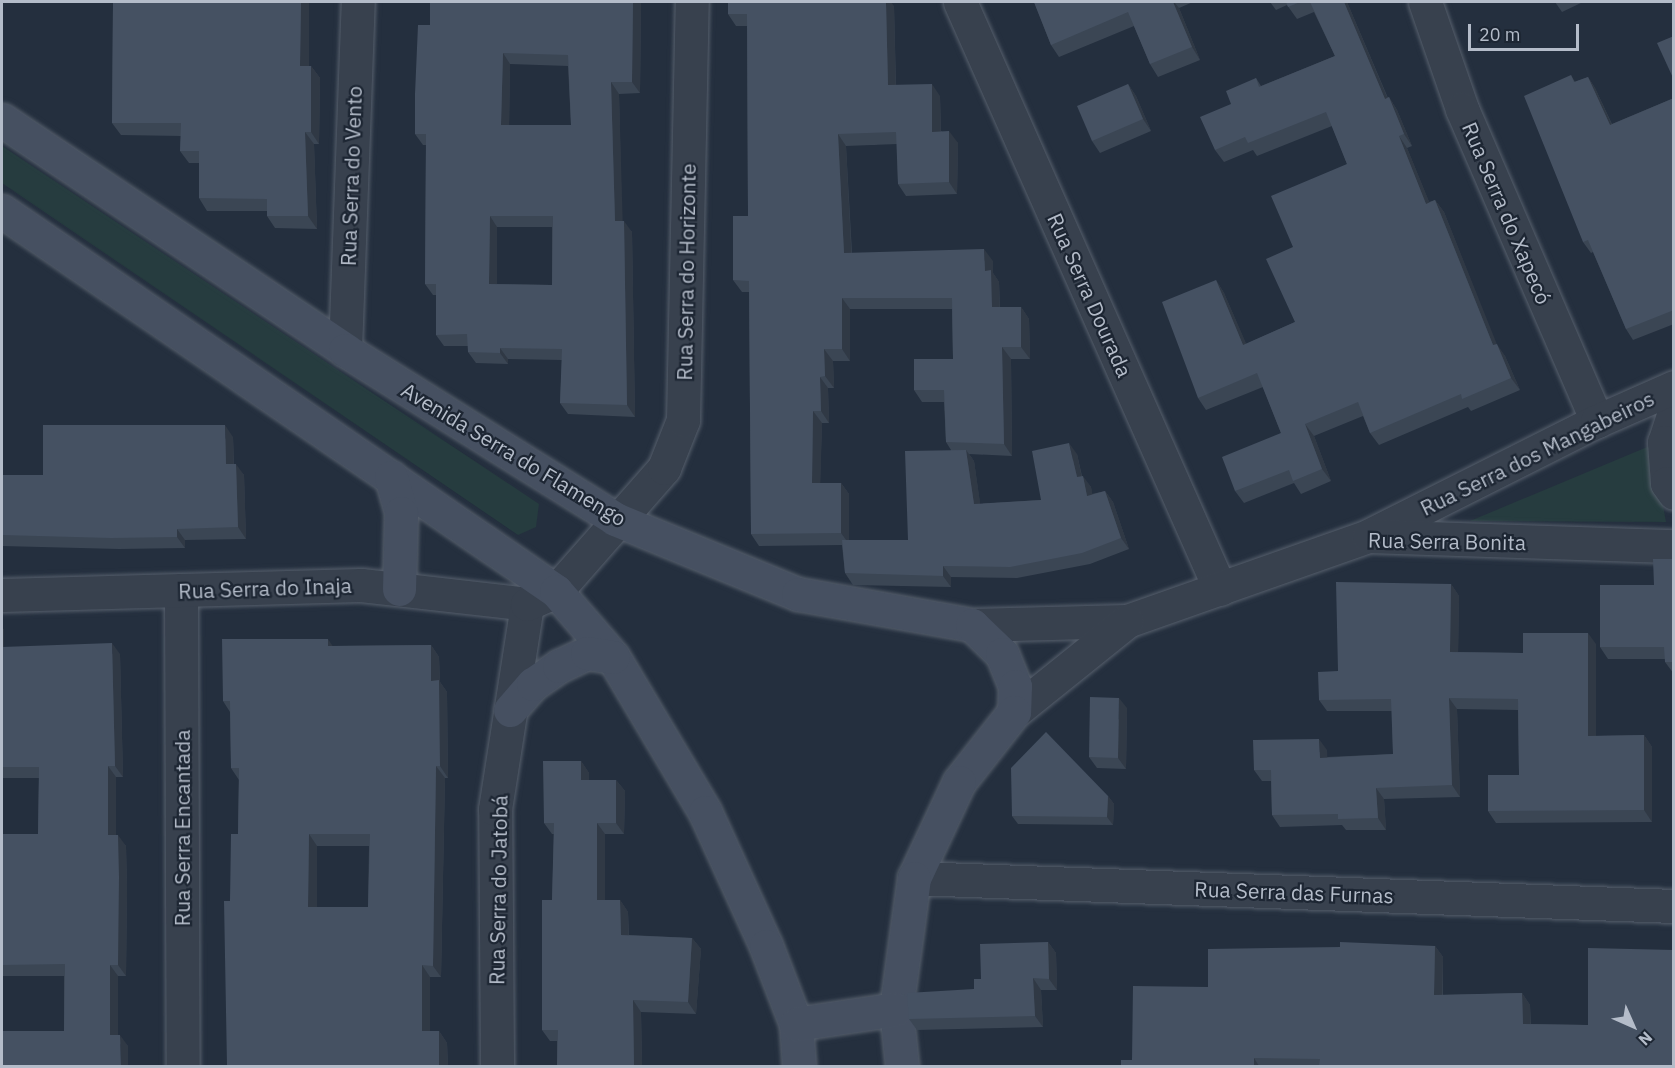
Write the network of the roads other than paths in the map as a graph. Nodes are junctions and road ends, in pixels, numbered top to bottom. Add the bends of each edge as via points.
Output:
1 (358, 2) edge
2 (692, 2) edge
3 (960, 2) edge
4 (1425, 2) edge
5 (2, 120) edge
6 (2, 211) edge
7 (345, 350) junction
8 (1674, 387) edge
9 (1674, 412) edge
10 (1597, 421) junction
11 (391, 477) junction
12 (1674, 493) edge
13 (615, 519) junction
14 (1369, 536) junction
15 (1674, 546) edge
16 (1220, 588) junction
17 (399, 589) junction
18 (181, 590) junction
19 (556, 591) junction
20 (2, 595) edge
21 (527, 604) junction
22 (1126, 621) junction
23 (972, 625) junction
24 (613, 657) junction
25 (510, 710) junction
26 (1014, 712) junction
27 (914, 878) junction
28 (1674, 906) edge
29 (896, 1009) junction
30 (796, 1024) junction
31 (183, 1066) edge
32 (497, 1066) edge
33 (800, 1066) edge
34 (902, 1066) edge

1 - 7 street, Rua Serra do Vento
2 - 13 street, Rua Serra do Horizonte via 683,420 663,468
3 - 16 street, Rua Serra Dourada
4 - 10 street, Rua Serra do Xapecó via 1462,109
5 - 7 street, Avenida Serra do Flamengo
6 - 11 street
7 - 13 street, Avenida Serra do Flamengo
8 - 10 street, Rua Serra dos Mangabeiros
9 - 12 street via 1664,442 1667,483
10 - 14 street, Rua Serra dos Mangabeiros
11 - 17 street via 400,513
11 - 19 street
13 - 19 street, Rua Serra do Horizonte
13 - 23 street, Avenida Serra do Flamengo via 798,594
14 - 15 street, Rua Serra Bonita
14 - 16 street, Rua Serra Bonita
16 - 22 street, Rua Serra Bonita
17 - 18 street, Rua Serra do Inaja via 361,585
17 - 21 street, Rua Serra do Inaja
18 - 20 street, Rua Serra do Inaja
18 - 31 street, Rua Serra Encantada
19 - 21 street
19 - 24 street
21 - 25 street, Rua Serra do Jatobá
22 - 23 street, Avenida Serra do Flamengo
22 - 26 street
23 - 26 street via 1002,654 1015,686
24 - 25 street via 587,653 559,666 533,684
24 - 30 street via 705,812 766,946
25 - 32 street, Rua Serra do Jatobá via 495,809
26 - 27 street via 959,782
27 - 28 street, Rua Serra das Furnas
27 - 29 street
29 - 30 street
29 - 34 street
30 - 33 street

